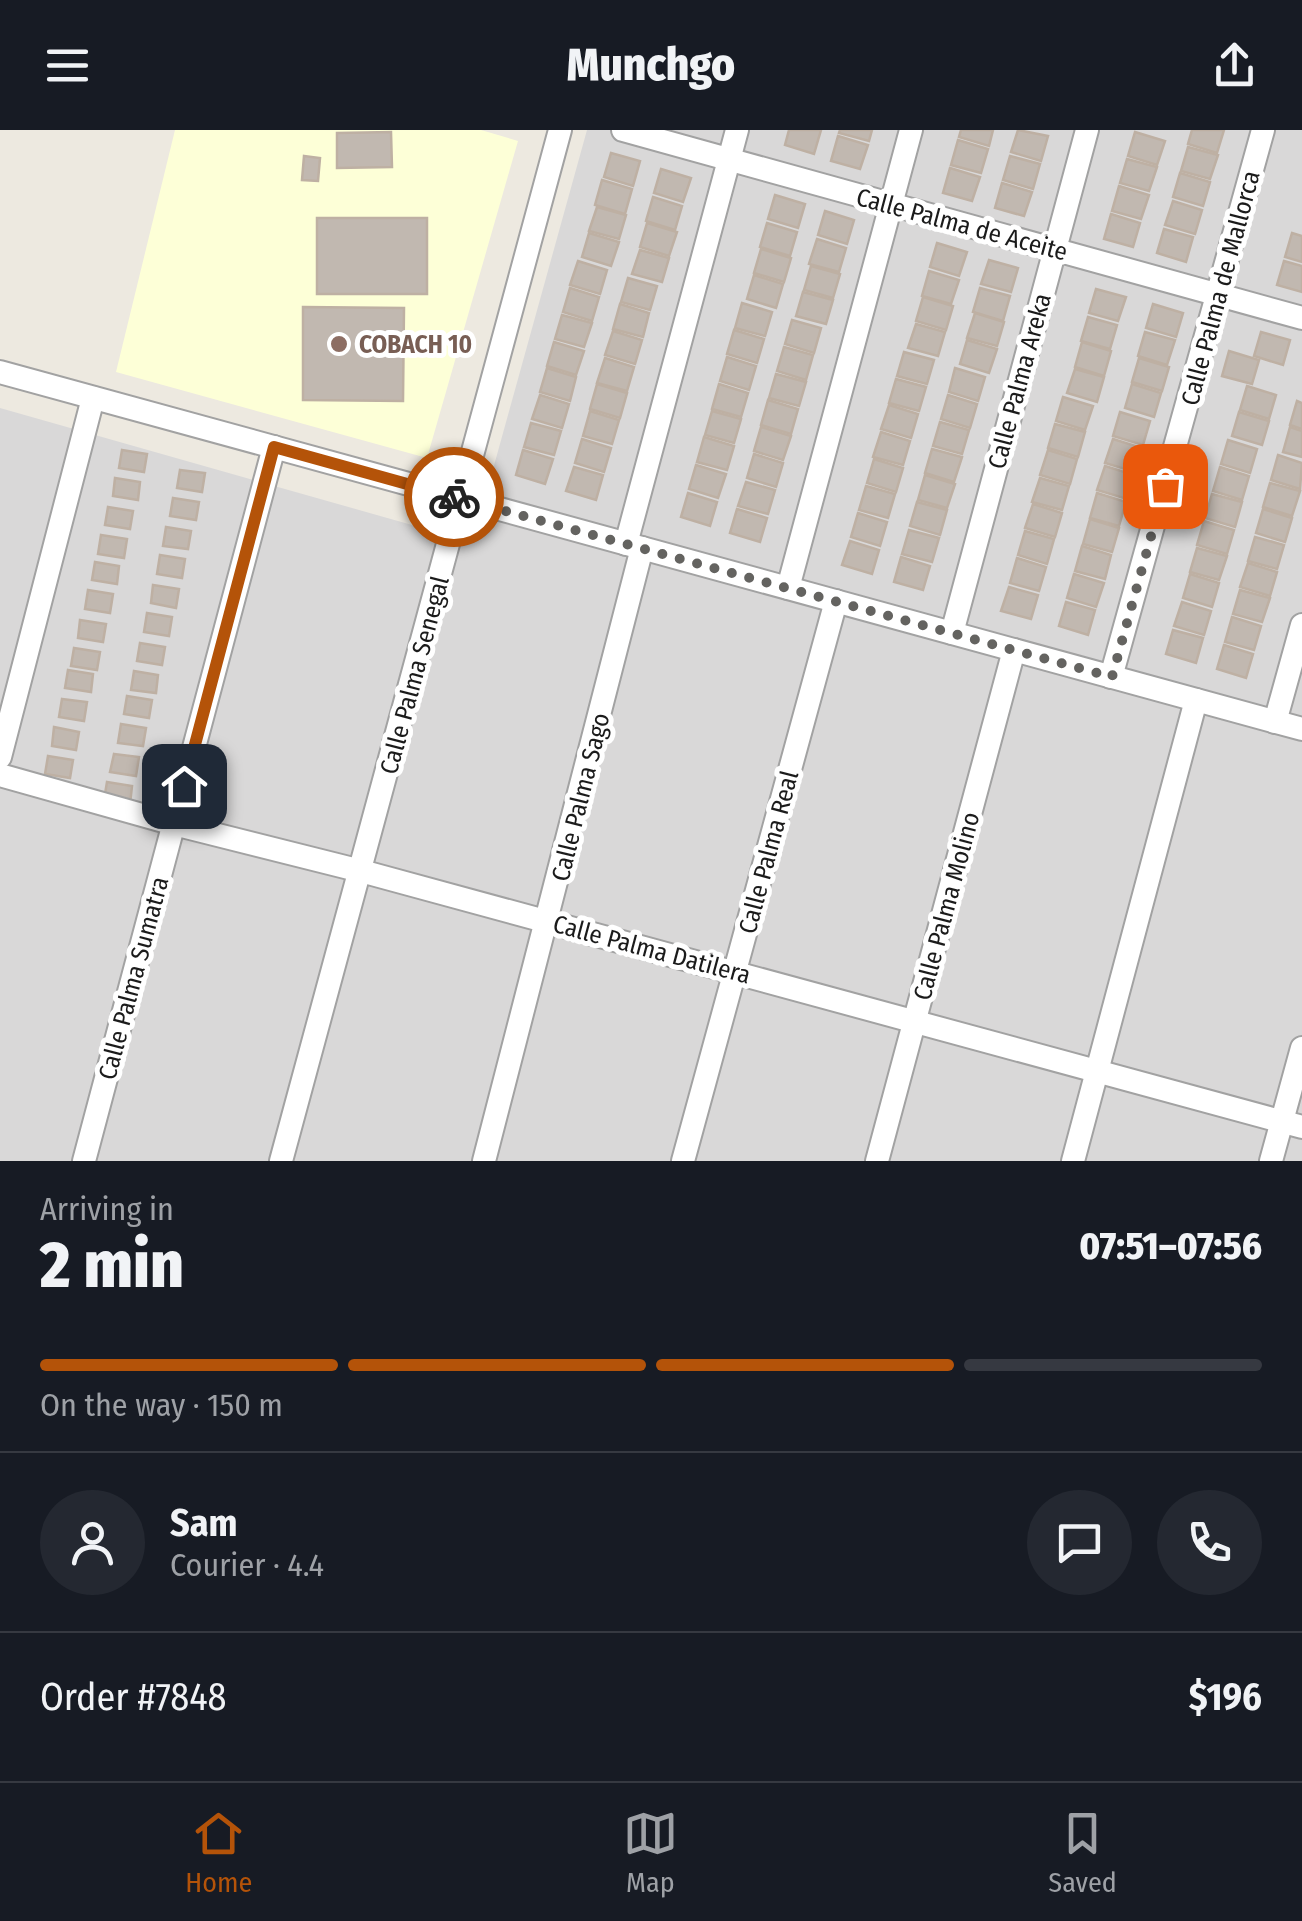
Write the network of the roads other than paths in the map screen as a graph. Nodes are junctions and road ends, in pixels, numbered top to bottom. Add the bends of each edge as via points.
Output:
1 (560, 130) edge
2 (623, 130) edge
3 (737, 130) edge
4 (911, 130) edge
5 (1087, 130) edge
6 (1263, 130) edge
7 (728, 160) junction
8 (889, 204) junction
9 (1054, 250) junction
10 (1219, 295) junction
11 (1302, 318) edge
12 (0, 372) edge
13 (93, 398) junction
14 (274, 447) junction
15 (462, 499) junction
16 (634, 546) junction
17 (788, 588) junction
18 (836, 601) junction
19 (1302, 625) edge
20 (952, 633) junction
21 (1014, 650) junction
22 (1112, 677) junction
23 (1196, 700) junction
24 (1275, 722) junction
25 (1302, 729) edge
26 (0, 757) edge
27 (0, 776) edge
28 (174, 824) junction
29 (362, 870) junction
30 (548, 921) junction
31 (735, 972) junction
32 (915, 1020) junction
33 (1302, 1048) edge
34 (1098, 1071) junction
35 (1292, 1125) edge
36 (84, 1161) edge
37 (281, 1161) edge
38 (484, 1161) edge
39 (683, 1161) edge
40 (878, 1161) edge
41 (1073, 1161) edge
42 (1272, 1161) edge

1 - 15 street, Calle Palma Senegal
2 - 7 street, Calle Palma de Aceite
3 - 7 street, Calle Palma Sago
4 - 8 street
5 - 9 street, Calle Palma Areka
6 - 10 street, Calle Palma de Mallorca
7 - 8 street, Calle Palma de Aceite
7 - 16 street, Calle Palma Sago
8 - 9 street, Calle Palma de Aceite
8 - 17 street
9 - 10 street, Calle Palma de Aceite
9 - 20 street, Calle Palma Areka
10 - 11 street, Calle Palma de Aceite
10 - 22 street, Calle Palma de Mallorca
12 - 13 street
13 - 14 street
13 - 26 street
14 - 15 street
14 - 28 street, Calle Palma Sumatra
15 - 16 street
15 - 29 street, Calle Palma Senegal
16 - 17 street
16 - 30 street, Calle Palma Sago
17 - 18 street
18 - 20 street
18 - 31 street, Calle Palma Real
19 - 24 street
20 - 21 street
21 - 22 street
21 - 32 street, Calle Palma Molino
22 - 23 street
23 - 24 street
23 - 34 street
24 - 25 street
27 - 28 street, Calle Palma Datilera
28 - 29 street, Calle Palma Datilera
28 - 36 street, Calle Palma Sumatra
29 - 30 street, Calle Palma Datilera
29 - 37 street, Calle Palma Senegal
30 - 31 street, Calle Palma Datilera
30 - 38 street, Calle Palma Sago
31 - 32 street, Calle Palma Datilera
31 - 39 street, Calle Palma Real
32 - 34 street, Calle Palma Datilera
32 - 40 street, Calle Palma Molino
33 - 35 street
34 - 35 street, Calle Palma Datilera
34 - 41 street
35 - 42 street

